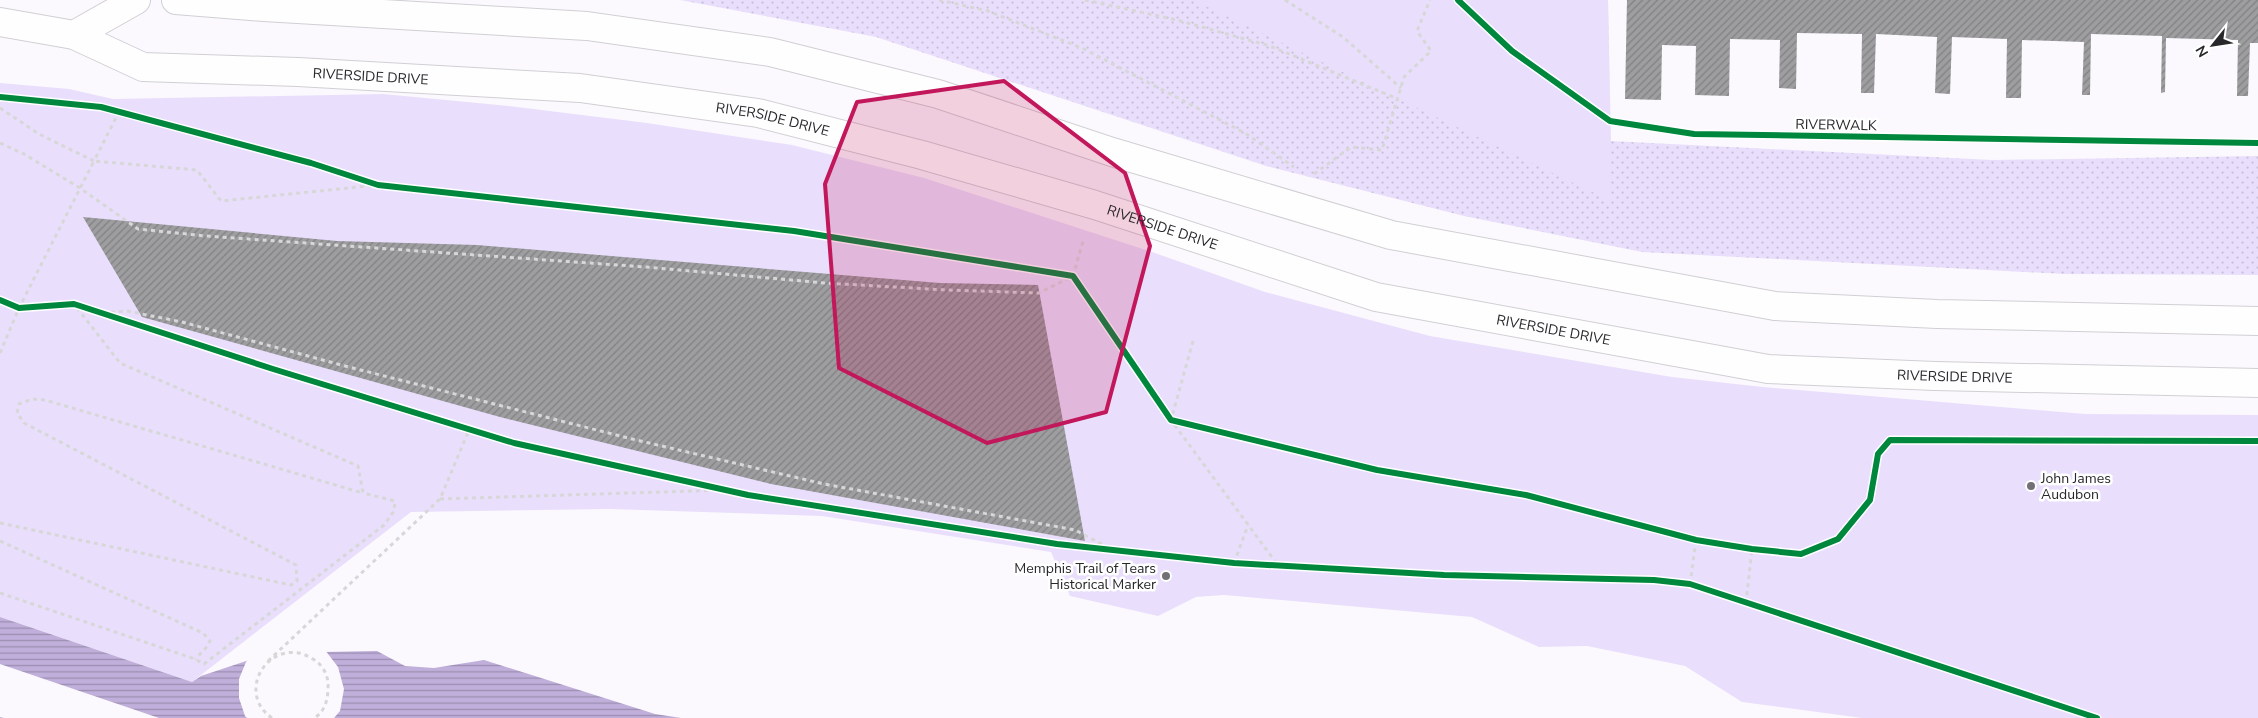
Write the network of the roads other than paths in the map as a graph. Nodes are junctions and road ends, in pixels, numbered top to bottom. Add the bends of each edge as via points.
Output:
1 (136, 0) edge
2 (176, 0) edge
3 (0, 22) edge
4 (74, 35) junction
5 (2258, 321) edge
6 (2258, 383) edge

1 - 4 main road
2 - 5 main road via 587,26 770,52 938,94 1112,152 1391,235 1775,306 1937,314
3 - 4 main road, RIVERSIDE DRIVE
4 - 6 main road, RIVERSIDE DRIVE via 143,68 298,72 580,88 758,113 1095,204 1376,297 1768,369

